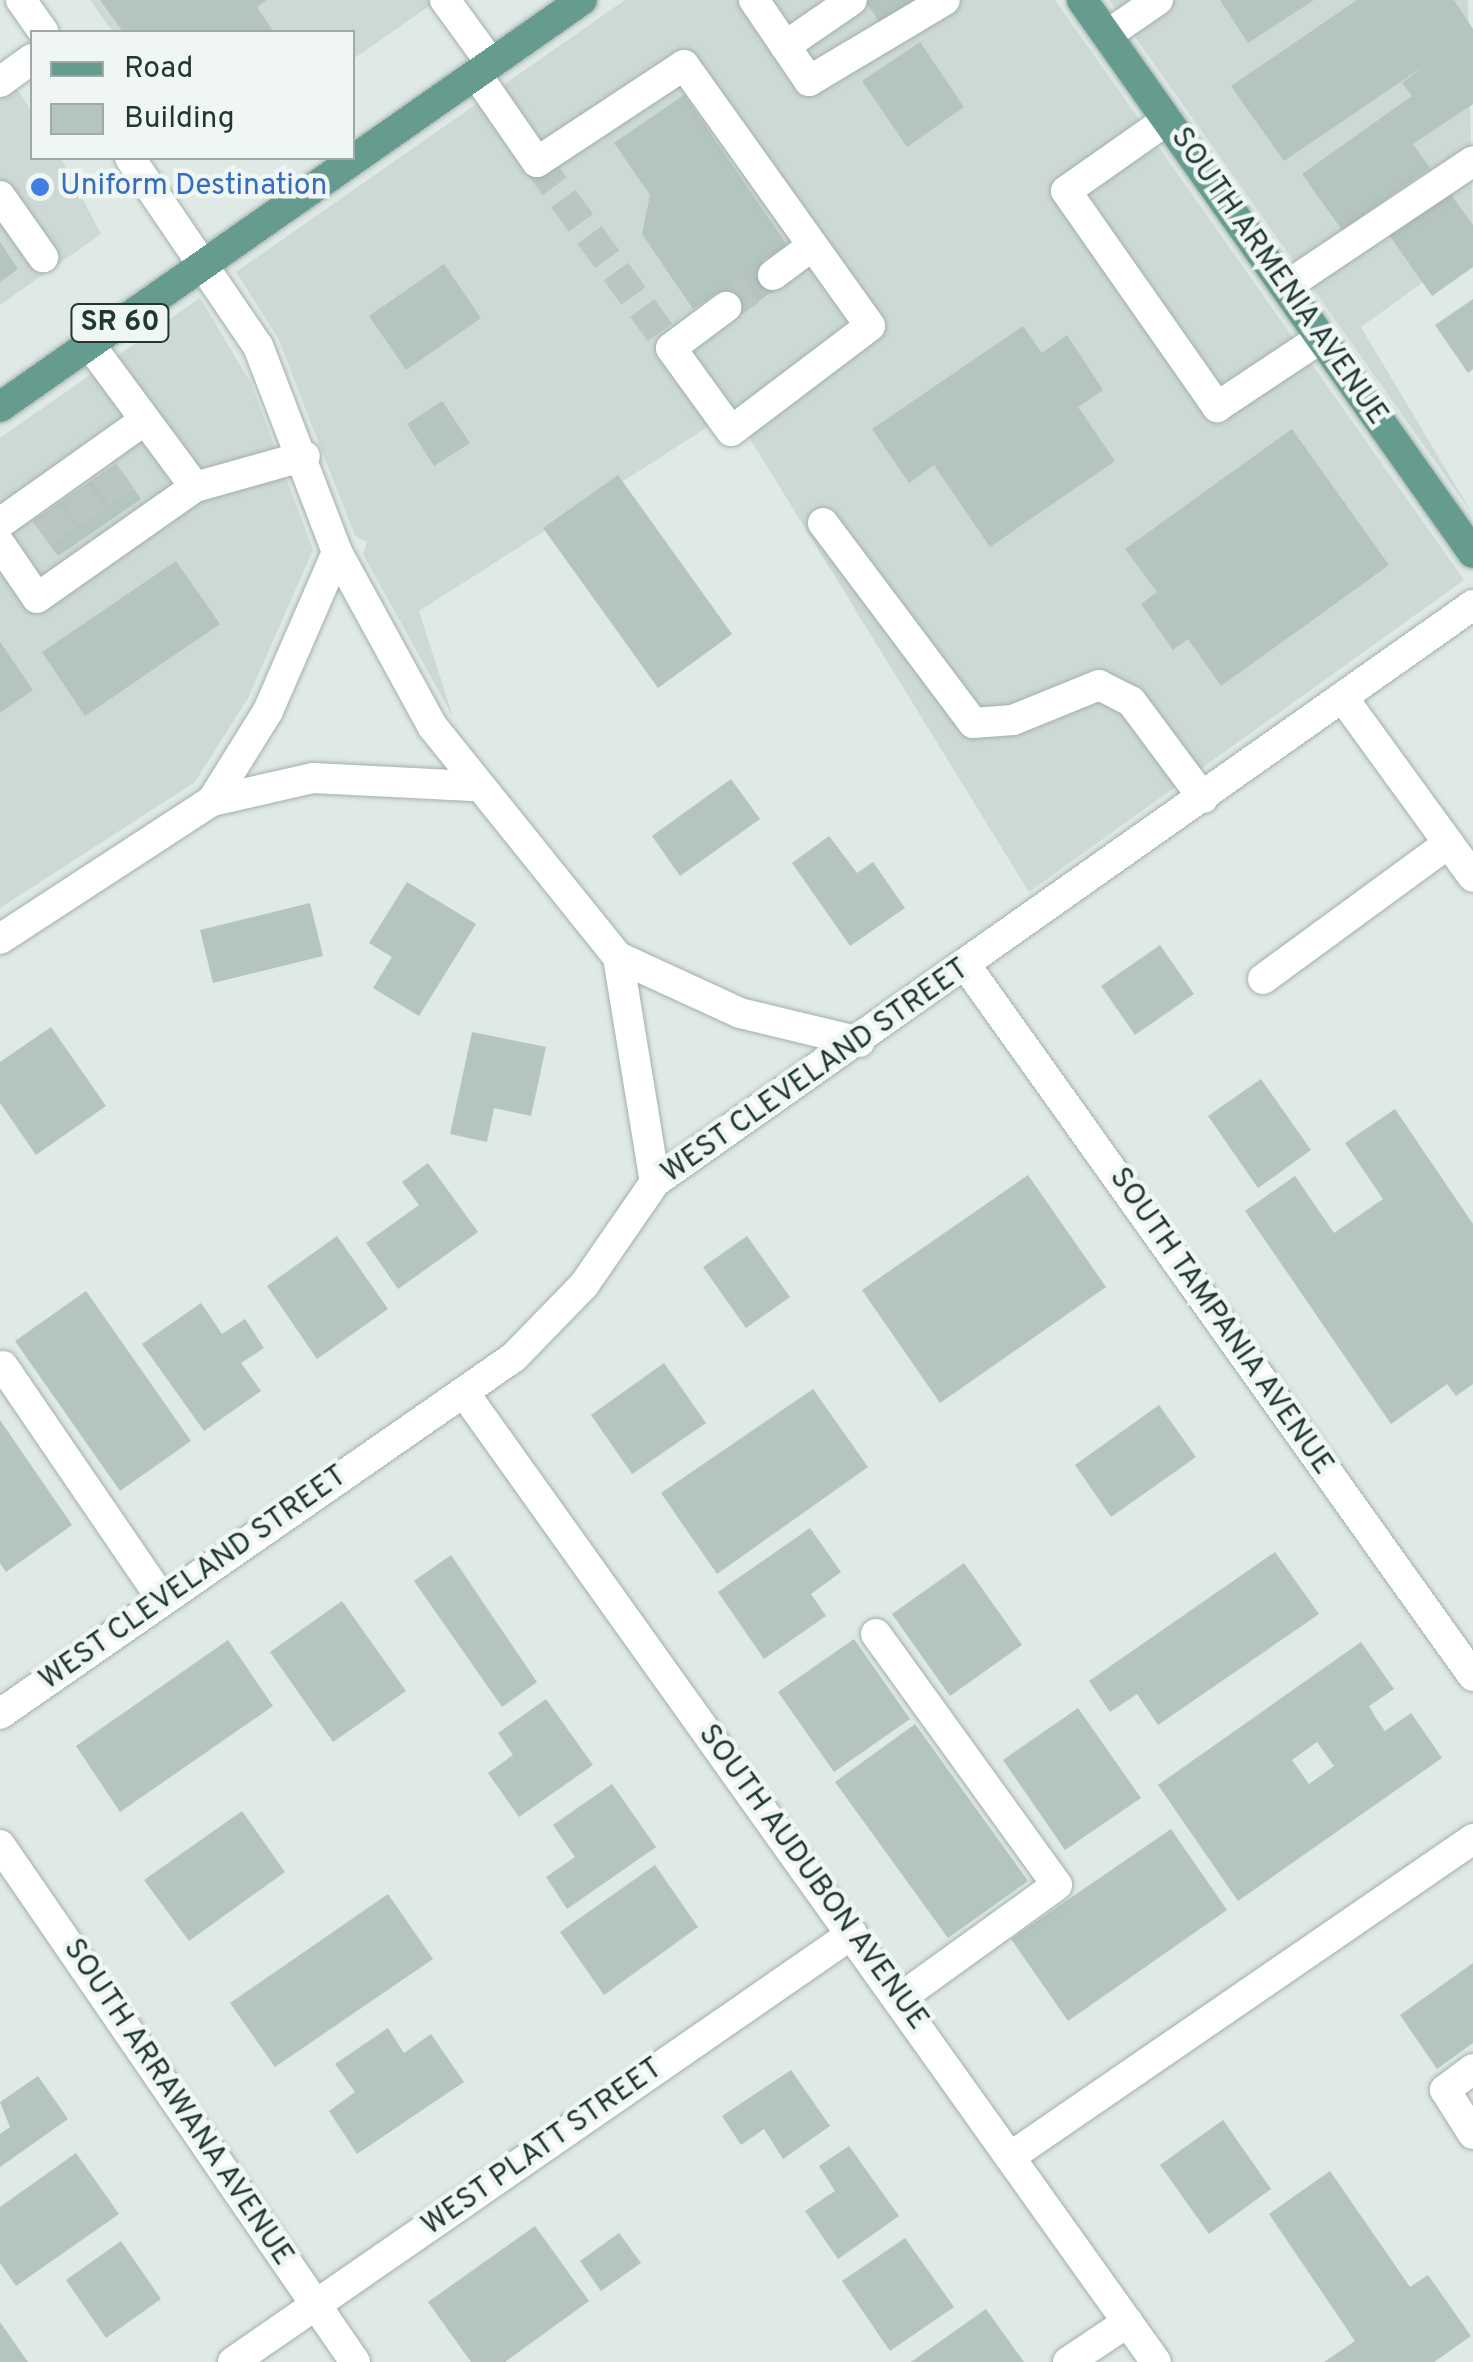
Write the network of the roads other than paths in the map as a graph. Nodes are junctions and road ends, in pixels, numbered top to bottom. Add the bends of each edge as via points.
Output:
1 (21, 0) edge
2 (444, 0) edge
3 (582, 0) edge
4 (754, 0) edge
5 (852, 0) edge
6 (945, 0) edge
7 (1082, 0) edge
8 (1158, 0) edge
9 (42, 30) edge
10 (1107, 35) junction
11 (786, 46) junction
12 (30, 61) edge
13 (484, 69) junction
14 (0, 82) edge
15 (1167, 120) junction
16 (355, 159) edge
17 (131, 160) edge
18 (353, 160) edge
19 (1473, 161) edge
20 (0, 196) edge
21 (812, 246) junction
22 (43, 257) dead end
23 (204, 264) junction
24 (773, 275) tunnel mouth
25 (1285, 288) junction
26 (726, 307) tunnel mouth
27 (1321, 338) junction
28 (90, 344) junction
29 (0, 407) edge
30 (145, 420) junction
31 (305, 456) junction
32 (195, 488) junction
33 (0, 523) edge
34 (823, 523) dead end
35 (0, 544) edge
36 (338, 552) junction
37 (1473, 553) edge
38 (1473, 605) edge
39 (1343, 698) junction
40 (472, 786) junction
41 (1203, 798) junction
42 (212, 801) junction
43 (1449, 843) junction
44 (1473, 877) edge
45 (0, 939) edge
46 (618, 956) junction
47 (967, 967) junction
48 (1263, 979) dead end
49 (860, 1042) junction
50 (655, 1182) junction
51 (3, 1366) dead end
52 (466, 1394) junction
53 (161, 1598) junction
54 (876, 1634) dead end
55 (1473, 1676) edge
56 (0, 1714) edge
57 (1473, 1839) edge
58 (0, 1844) edge
59 (852, 1934) junction
60 (899, 1999) junction
61 (1473, 2069) edge
62 (1473, 2134) edge
63 (1010, 2157) junction
64 (315, 2305) junction
65 (1128, 2322) junction
66 (233, 2362) edge
67 (354, 2362) edge
68 (1068, 2362) edge
69 (1156, 2362) edge

1 - 9 street
2 - 13 street
3 - 13 main road, SR 60
4 - 11 street
5 - 11 street
6 - 11 street via 870,52 863,42 809,80
7 - 10 main road, SOUTH ARMENIA AVENUE
8 - 10 street
10 - 15 main road, SOUTH ARMENIA AVENUE
12 - 14 street
13 - 16 main road, SR 60
13 - 21 street via 536,162 684,65
15 - 25 main road, SOUTH ARMENIA AVENUE
15 - 27 street via 1066,191 1216,407
17 - 23 street
18 - 23 main road, SR 60
19 - 25 street
20 - 22 street
21 - 24 street
21 - 26 street via 870,326 732,430 671,348
23 - 28 main road, SR 60
23 - 31 street via 258,346
25 - 27 main road, SOUTH ARMENIA AVENUE
27 - 37 main road, SOUTH ARMENIA AVENUE
28 - 29 main road, SR 60
28 - 30 street
30 - 32 street
30 - 33 street via 98,465
31 - 32 street
31 - 36 street
32 - 35 street via 135,516 77,556 37,598
34 - 41 street via 973,723 1013,720 1099,685 1130,701
36 - 40 street
36 - 42 street via 268,711
38 - 39 street, WEST CLEVELAND STREET
39 - 41 street, WEST CLEVELAND STREET
39 - 43 street
40 - 42 street via 313,778
40 - 46 street
41 - 47 street, WEST CLEVELAND STREET
42 - 45 street
43 - 44 street
43 - 48 street
46 - 49 street via 740,1013
46 - 50 street
47 - 49 street, WEST CLEVELAND STREET
47 - 55 street, SOUTH TAMPANIA AVENUE
49 - 50 street, WEST CLEVELAND STREET
50 - 52 street, WEST CLEVELAND STREET via 584,1285
51 - 53 street
52 - 53 street, WEST CLEVELAND STREET
52 - 59 street, SOUTH AUDUBON AVENUE
53 - 56 street, WEST CLEVELAND STREET
54 - 60 street via 1057,1885
57 - 63 street
58 - 64 street, SOUTH ARRAWANA AVENUE
59 - 60 street, SOUTH AUDUBON AVENUE
59 - 64 street, WEST PLATT STREET
60 - 63 street, SOUTH AUDUBON AVENUE
61 - 62 street via 1445,2090
63 - 65 street, SOUTH AUDUBON AVENUE
64 - 66 street, WEST PLATT STREET
64 - 67 street, SOUTH ARRAWANA AVENUE
65 - 68 street
65 - 69 street, SOUTH AUDUBON AVENUE

